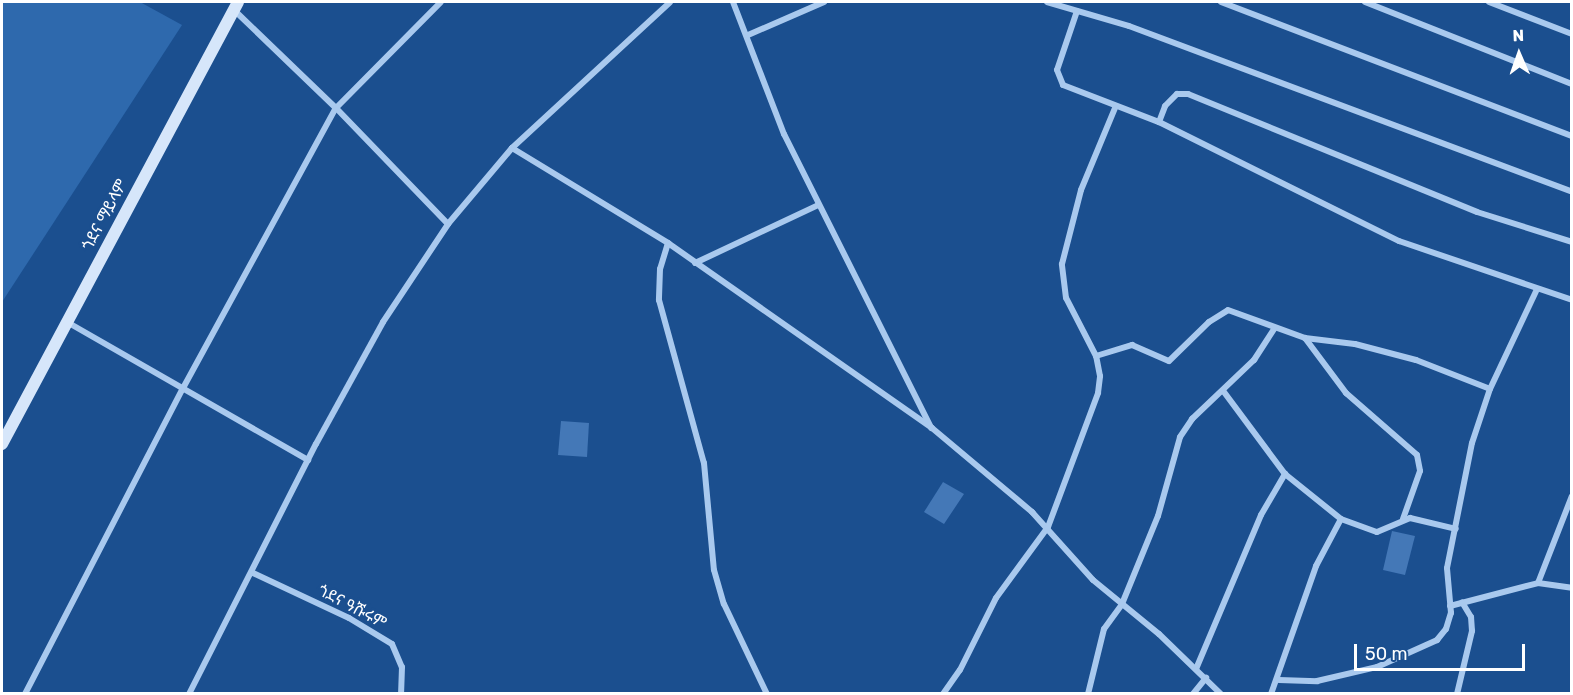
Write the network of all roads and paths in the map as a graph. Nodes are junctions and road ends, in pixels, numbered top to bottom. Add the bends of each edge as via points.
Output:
1 (441, 2) edge
2 (670, 2) edge
3 (733, 2) edge
4 (824, 2) edge
5 (1047, 2) edge
6 (1221, 2) edge
7 (1365, 2) edge
8 (1489, 2) edge
9 (236, 5) edge
10 (1077, 11) junction
11 (1572, 34) edge
12 (748, 35) junction
13 (1572, 84) edge
14 (336, 108) junction
15 (1115, 108) junction
16 (1159, 122) junction
17 (1572, 136) edge
18 (512, 148) junction
19 (1572, 192) edge
20 (818, 205) junction
21 (448, 224) junction
22 (1572, 242) edge
23 (668, 243) junction
24 (695, 263) junction
25 (1538, 289) junction
26 (1572, 300) edge
27 (66, 322) junction
28 (1274, 328) junction
29 (1305, 338) junction
30 (1096, 356) junction
31 (1490, 389) junction
32 (182, 390) junction
33 (1224, 392) junction
34 (932, 428) junction
35 (2, 444) edge
36 (308, 460) junction
37 (1285, 474) junction
38 (1572, 496) edge
39 (1341, 519) junction
40 (1403, 519) junction
41 (1048, 527) junction
42 (1456, 529) junction
43 (253, 573) junction
44 (1538, 583) junction
45 (1572, 588) edge
46 (1462, 602) junction
47 (1122, 604) junction
48 (1450, 606) junction
49 (1196, 669) junction
50 (1206, 678) junction
51 (1279, 680) junction
52 (25, 693) edge
53 (189, 693) edge
54 (401, 693) edge
55 (767, 693) edge
56 (944, 693) edge
57 (1088, 693) edge
58 (1193, 693) edge
59 (1221, 693) edge
60 (1271, 693) edge
61 (1457, 693) edge

1 - 14 street
2 - 18 street
3 - 12 street
4 - 12 street
5 - 10 street
6 - 17 street
7 - 13 street
8 - 11 street
9 - 14 street
9 - 27 street, ጎደና ማይላም
10 - 15 street via 1057,77 1063,85
10 - 19 street via 1329,99
12 - 20 street via 784,134
14 - 21 street
14 - 32 street
15 - 16 street
15 - 30 street via 1082,190 1062,264 1066,298
16 - 22 street via 1165,106 1177,94 1188,94 1477,212
16 - 25 street via 1399,241
18 - 21 street
18 - 23 street
20 - 24 street
20 - 34 street
21 - 36 street via 383,322
23 - 24 street
23 - 55 street via 660,269 659,300 704,463 714,570 724,604
24 - 34 street
25 - 26 street
25 - 31 street
27 - 32 street
27 - 35 street, ጎደና ማይላም
28 - 29 street
28 - 30 street via 1228,310 1209,322 1169,361 1132,345
28 - 33 street via 1254,360
29 - 31 street via 1355,344 1408,357
29 - 40 street via 1346,393 1417,455 1420,471
30 - 41 street via 1098,393
31 - 42 street via 1472,443
32 - 36 street
32 - 52 street
33 - 37 street
33 - 47 street via 1192,419 1180,437 1161,506
34 - 41 street
36 - 43 street
37 - 39 street
37 - 49 street via 1261,515
38 - 44 street
39 - 40 street via 1377,532
39 - 51 street via 1316,566
40 - 42 street
41 - 47 street via 1093,580
41 - 56 street via 996,598
42 - 48 street via 1447,568
43 - 53 street
43 - 54 street, ጎደና ዓሹሩም via 349,618 392,644 402,667
44 - 45 street
44 - 46 street
46 - 48 street
46 - 61 street via 1471,617 1472,631
47 - 49 street
47 - 57 street via 1104,629
48 - 51 street via 1446,628 1437,640 1412,654 1377,668 1317,681
49 - 50 street
50 - 58 street
50 - 59 street
51 - 60 street

